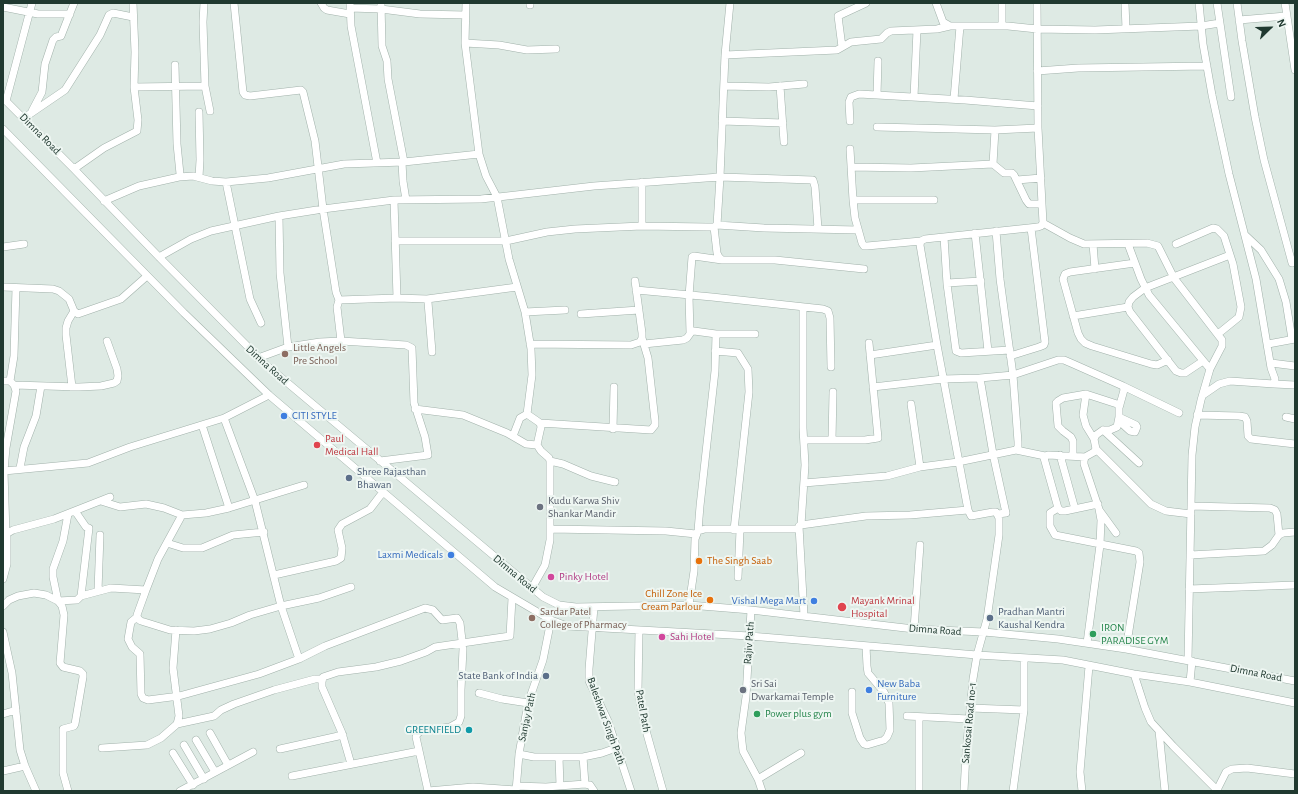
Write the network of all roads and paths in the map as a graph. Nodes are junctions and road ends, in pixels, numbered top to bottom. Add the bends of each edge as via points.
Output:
1 (32, 3) edge
2 (74, 3) edge
3 (132, 3) edge
4 (204, 3) edge
5 (234, 3) edge
6 (321, 3) edge
7 (466, 3) edge
8 (730, 3) edge
9 (866, 3) edge
10 (936, 3) edge
11 (1002, 3) edge
12 (1037, 3) edge
13 (1125, 3) edge
14 (1199, 3) edge
15 (1217, 3) edge
16 (1237, 3) edge
17 (1285, 3) edge
18 (3, 6) edge
19 (381, 6) edge
20 (350, 8) edge
21 (30, 12) junction
22 (70, 14) junction
23 (465, 15) junction
24 (1286, 16) junction
25 (133, 18) junction
26 (1239, 20) junction
27 (1220, 24) junction
28 (950, 26) junction
29 (960, 26) junction
30 (1002, 26) junction
31 (1201, 26) junction
32 (1037, 29) junction
33 (1126, 29) junction
34 (917, 30) junction
35 (465, 43) junction
36 (842, 47) junction
37 (556, 49) dead end
38 (725, 55) junction
39 (1294, 60) edge
40 (878, 61) dead end
41 (175, 65) dead end
42 (1207, 66) junction
43 (1295, 70) edge
44 (1037, 71) junction
45 (804, 84) dead end
46 (175, 86) junction
47 (205, 86) junction
48 (724, 86) junction
49 (780, 86) junction
50 (134, 87) junction
51 (877, 95) junction
52 (914, 97) junction
53 (1231, 97) dead end
54 (954, 99) junction
55 (5, 100) edge
56 (1038, 106) junction
57 (32, 111) junction
58 (210, 111) dead end
59 (199, 112) dead end
60 (24, 118) junction
61 (722, 121) junction
62 (850, 122) dead end
63 (783, 123) junction
64 (877, 127) dead end
65 (1038, 128) junction
66 (3, 129) edge
67 (995, 130) junction
68 (784, 142) dead end
69 (850, 149) dead end
70 (479, 154) junction
71 (403, 162) junction
72 (378, 163) junction
73 (993, 164) junction
74 (851, 167) junction
75 (74, 169) junction
76 (318, 169) junction
77 (179, 177) junction
78 (720, 177) junction
79 (199, 178) junction
80 (1041, 178) junction
81 (1017, 180) junction
82 (226, 182) junction
83 (642, 182) junction
84 (497, 197) junction
85 (104, 200) junction
86 (394, 200) junction
87 (406, 200) junction
88 (853, 200) junction
89 (934, 200) dead end
90 (1042, 204) junction
91 (323, 209) junction
92 (280, 216) junction
93 (1043, 223) junction
94 (234, 225) junction
95 (642, 226) junction
96 (715, 226) junction
97 (1031, 228) junction
98 (818, 229) junction
99 (858, 230) junction
100 (996, 231) junction
101 (975, 234) junction
102 (1245, 235) junction
103 (944, 237) junction
104 (394, 241) junction
105 (506, 241) junction
106 (921, 241) junction
107 (24, 244) dead end
108 (1093, 244) junction
109 (1128, 244) junction
110 (1176, 244) dead end
111 (3, 247) edge
112 (1230, 255) junction
113 (159, 257) junction
114 (722, 260) junction
115 (1135, 263) junction
116 (1292, 263) dead end
117 (1096, 268) junction
118 (864, 269) dead end
119 (147, 276) junction
120 (1174, 278) junction
121 (981, 280) junction
122 (635, 281) dead end
123 (947, 283) junction
124 (517, 286) junction
125 (3, 287) edge
126 (16, 288) junction
127 (1145, 288) junction
128 (636, 290) junction
129 (689, 294) junction
130 (398, 298) junction
131 (427, 299) junction
132 (339, 300) junction
133 (803, 307) junction
134 (1128, 307) junction
135 (565, 310) dead end
136 (639, 310) junction
137 (74, 311) junction
138 (525, 312) junction
139 (581, 314) dead end
140 (1074, 316) junction
141 (261, 324) dead end
142 (690, 333) junction
143 (716, 334) junction
144 (755, 334) dead end
145 (1218, 334) junction
146 (1293, 340) edge
147 (107, 341) dead end
148 (341, 341) junction
149 (643, 341) junction
150 (869, 343) dead end
151 (530, 344) junction
152 (1268, 344) junction
153 (937, 345) junction
154 (288, 347) junction
155 (715, 351) junction
156 (988, 351) junction
157 (432, 352) dead end
158 (1010, 353) junction
159 (870, 355) junction
160 (258, 358) junction
161 (1168, 360) junction
162 (1203, 361) junction
163 (1271, 363) junction
164 (1295, 366) edge
165 (831, 367) dead end
166 (1210, 370) junction
167 (1013, 375) junction
168 (980, 378) junction
169 (943, 379) junction
170 (9, 382) edge
171 (1274, 384) junction
172 (1295, 385) edge
173 (41, 386) junction
174 (1123, 386) junction
175 (72, 387) junction
176 (614, 387) dead end
177 (873, 387) junction
178 (833, 392) dead end
179 (1086, 394) junction
180 (269, 395) junction
181 (1202, 395) junction
182 (911, 404) dead end
183 (1120, 405) junction
184 (415, 408) junction
185 (1179, 413) dead end
186 (527, 414) junction
187 (1198, 415) junction
188 (224, 418) junction
189 (1286, 418) dead end
190 (1295, 419) edge
191 (540, 423) junction
192 (202, 425) junction
193 (612, 429) junction
194 (1103, 430) junction
195 (513, 436) junction
196 (1094, 439) junction
197 (804, 440) junction
198 (832, 440) junction
199 (1295, 444) edge
200 (537, 445) junction
201 (1096, 449) junction
202 (1016, 450) junction
203 (993, 454) junction
204 (1060, 455) junction
205 (1045, 456) junction
206 (1073, 456) junction
207 (1085, 457) junction
208 (380, 461) junction
209 (550, 461) junction
210 (958, 462) junction
211 (1139, 463) dead end
212 (920, 467) junction
213 (20, 468) junction
214 (4, 470) edge
215 (615, 482) dead end
216 (804, 483) junction
217 (304, 486) dead end
218 (383, 492) junction
219 (110, 497) dead end
220 (101, 501) junction
221 (255, 501) junction
222 (1098, 506) junction
223 (1191, 506) junction
224 (229, 508) junction
225 (1058, 508) junction
226 (1075, 509) junction
227 (968, 510) junction
228 (71, 512) junction
229 (998, 514) junction
230 (1191, 514) junction
231 (182, 515) junction
232 (799, 527) junction
233 (550, 529) junction
234 (737, 530) junction
235 (264, 532) junction
236 (1295, 532) edge
237 (697, 533) junction
238 (1116, 533) dead end
239 (5, 534) edge
240 (100, 535) dead end
241 (1278, 535) junction
242 (167, 543) junction
243 (920, 545) dead end
244 (1100, 545) junction
245 (1190, 555) junction
246 (274, 575) junction
247 (738, 577) dead end
248 (3, 579) edge
249 (1295, 585) edge
250 (351, 587) dead end
251 (532, 588) junction
252 (1189, 589) junction
253 (146, 590) junction
254 (98, 591) junction
255 (81, 596) junction
256 (512, 598) junction
257 (58, 601) junction
258 (689, 605) junction
259 (3, 606) edge
260 (281, 606) junction
261 (594, 607) junction
262 (752, 610) junction
263 (804, 616) junction
264 (137, 617) junction
265 (551, 620) junction
266 (593, 626) junction
267 (914, 629) junction
268 (176, 630) junction
269 (639, 630) junction
270 (3, 632) edge
271 (984, 632) junction
272 (750, 636) junction
273 (462, 643) junction
274 (1087, 643) junction
275 (866, 646) junction
276 (1126, 649) junction
277 (977, 655) junction
278 (1024, 658) junction
279 (299, 659) junction
280 (1190, 660) junction
281 (1089, 666) junction
282 (1134, 674) junction
283 (322, 679) junction
284 (1295, 680) edge
285 (1190, 682) junction
286 (852, 692) dead end
287 (479, 693) dead end
288 (176, 697) junction
289 (528, 703) junction
290 (1295, 703) edge
291 (970, 708) junction
292 (16, 710) junction
293 (1024, 710) junction
294 (3, 714) edge
295 (907, 716) dead end
296 (919, 717) junction
297 (969, 719) junction
298 (178, 724) junction
299 (1159, 731) junction
300 (210, 733) dead end
301 (343, 735) junction
302 (196, 740) dead end
303 (184, 745) dead end
304 (102, 748) dead end
305 (280, 748) dead end
306 (616, 748) junction
307 (418, 750) junction
308 (253, 752) dead end
309 (173, 753) dead end
310 (801, 753) dead end
311 (519, 754) junction
312 (559, 757) junction
313 (583, 757) junction
314 (351, 764) junction
315 (228, 765) junction
316 (25, 766) junction
317 (3, 771) edge
318 (215, 772) junction
319 (1295, 774) edge
320 (292, 776) dead end
321 (204, 778) junction
322 (758, 779) junction
323 (585, 784) junction
324 (192, 785) junction
325 (560, 786) junction
326 (516, 789) edge
327 (36, 791) edge
328 (68, 791) edge
329 (180, 791) edge
330 (594, 791) edge
331 (631, 791) edge
332 (663, 791) edge
333 (762, 791) edge
334 (919, 791) edge
335 (964, 791) edge
336 (1014, 791) edge
337 (1082, 791) edge
338 (1165, 791) edge
339 (1217, 791) edge

1 - 21 street
2 - 22 street
3 - 25 street
4 - 47 street
5 - 76 street via 243,92 250,96 303,92
6 - 20 street via 328,10
7 - 23 street
8 - 38 street
9 - 36 street via 838,16
10 - 28 street via 943,22
11 - 30 street
12 - 32 street
13 - 33 street
14 - 31 street
15 - 27 street
16 - 26 street
17 - 24 street
18 - 21 street
19 - 20 street
19 - 23 street via 428,14
19 - 71 street via 382,46 387,61
20 - 72 street via 361,81
21 - 22 street
21 - 55 street
22 - 57 street via 61,36 53,40 45,64 42,92
23 - 35 street
24 - 26 street
24 - 39 street
25 - 50 street
25 - 57 street via 113,13 109,15 100,35 65,90
26 - 116 street via 1261,145
27 - 31 street
27 - 53 street
28 - 29 street
28 - 34 street via 937,30
29 - 30 street
29 - 54 street
30 - 32 street
31 - 33 street
31 - 42 street
32 - 33 street
32 - 44 street
34 - 36 street via 891,31 881,39 851,42
34 - 52 street
35 - 37 street via 527,50
35 - 70 street
36 - 38 street via 837,50
38 - 48 street
39 - 43 street
40 - 51 street
41 - 46 street
42 - 44 street
42 - 102 street via 1220,133
44 - 56 street
45 - 49 street
46 - 47 street
46 - 50 street
46 - 77 street
47 - 58 street
48 - 49 street
48 - 61 street
49 - 63 street
50 - 75 street via 137,131 104,148
51 - 52 street
51 - 62 street via 859,94 851,97
52 - 54 street
54 - 56 street
55 - 60 street, Dimna Road
56 - 65 street
57 - 60 street
59 - 79 street
60 - 75 street, Dimna Road
61 - 63 street
61 - 78 street
63 - 68 street
64 - 67 street
65 - 67 street
65 - 80 street
66 - 119 street
67 - 73 street
69 - 74 street
70 - 71 street
70 - 84 street via 486,176
71 - 72 street
71 - 87 street
72 - 76 street via 344,164
73 - 74 street via 911,168
73 - 81 street via 1004,173 1012,174
74 - 88 street
75 - 85 street, Dimna Road
76 - 82 street
76 - 91 street
77 - 79 street
77 - 85 street via 139,186
78 - 83 street
78 - 96 street
78 - 98 street via 813,180 816,187
79 - 82 street
80 - 81 street
80 - 90 street
81 - 90 street via 1029,204
82 - 94 street
83 - 84 street
83 - 95 street
84 - 87 street
84 - 105 street
85 - 113 street, Dimna Road
86 - 87 street
86 - 91 street
86 - 104 street
88 - 89 street
88 - 99 street
90 - 93 street
91 - 92 street
91 - 132 street
92 - 94 street
92 - 154 street via 280,273
93 - 97 street via 1042,226
93 - 108 street via 1077,242
94 - 113 street via 200,235
94 - 141 street via 250,299
95 - 96 street
95 - 105 street via 575,228
96 - 98 street
96 - 114 street via 717,253
97 - 100 street
97 - 158 street via 1045,342 1039,347
98 - 99 street
99 - 106 street via 864,246
100 - 101 street
100 - 158 street
101 - 103 street
101 - 121 street
102 - 146 street via 1261,250 1279,279
102 - 152 street
103 - 106 street
103 - 123 street
104 - 105 street
104 - 130 street
105 - 124 street
106 - 153 street
107 - 111 street
108 - 109 street
108 - 117 street
109 - 115 street
109 - 120 street via 1148,243 1158,246
110 - 112 street via 1212,228 1217,229 1224,236
112 - 120 street
112 - 145 street via 1241,301 1241,312 1239,317
113 - 160 street, Dimna Road
114 - 118 street via 775,260
114 - 129 street via 692,257
115 - 117 street
115 - 127 street
117 - 140 street via 1070,272 1063,279
119 - 137 street via 121,299 82,314 76,314
119 - 180 street
120 - 127 street
120 - 145 street
121 - 123 street
121 - 156 street
122 - 128 street
123 - 156 street via 956,350 961,353
124 - 131 street
124 - 138 street
125 - 126 street
126 - 137 street via 59,291 69,299
126 - 170 street via 14,356
127 - 134 street via 1133,297
127 - 162 street
128 - 129 street
128 - 136 street
129 - 133 street
129 - 142 street
130 - 131 street
130 - 132 street
131 - 157 street
132 - 148 street via 337,307
133 - 165 street via 828,311
133 - 197 street
134 - 140 street
134 - 161 street
135 - 138 street
136 - 139 street
136 - 149 street
137 - 175 street via 66,328
138 - 151 street
140 - 161 street via 1081,339 1085,343 1151,364 1158,365
142 - 143 street via 694,331
142 - 149 street via 683,340
143 - 144 street
143 - 155 street
145 - 166 street via 1222,346
146 - 152 street
147 - 175 street via 117,369 117,381 101,386
148 - 154 street
148 - 184 street via 411,347
149 - 151 street via 631,345
149 - 193 street via 648,358 655,425 648,431
150 - 159 street
151 - 186 street via 532,375
152 - 163 street
153 - 159 street
153 - 169 street
154 - 160 street
155 - 234 street via 738,353 748,369 749,392
155 - 237 street
156 - 158 street
158 - 167 street
159 - 177 street
160 - 208 street, Dimna Road
161 - 162 street via 1176,371 1181,373
162 - 166 street
163 - 164 street
163 - 171 street
166 - 181 street
167 - 168 street
167 - 174 street via 1064,360
167 - 202 street via 1018,442
168 - 169 street
168 - 203 street
169 - 177 street
169 - 210 street
170 - 173 street
170 - 214 street via 16,391
171 - 172 street
171 - 181 street via 1230,381 1219,384
173 - 175 street
173 - 213 street via 36,416 22,452
174 - 183 street
174 - 185 street
176 - 193 street
177 - 198 street via 878,438
178 - 198 street
179 - 183 street
179 - 196 street via 1083,415
179 - 206 street via 1060,399 1056,404 1058,426 1073,441
180 - 188 street
180 - 218 street
181 - 187 street
182 - 212 street
183 - 194 street via 1117,427
184 - 195 street via 462,415
184 - 208 street via 428,455
186 - 191 street
186 - 195 street via 520,418
187 - 199 street via 1245,417 1250,439
187 - 223 street via 1192,455
188 - 192 street
188 - 221 street
189 - 190 street
191 - 193 street
191 - 200 street
192 - 213 street via 88,463
192 - 224 street
194 - 196 street
194 - 211 street
195 - 200 street via 526,444
196 - 201 street
197 - 198 street
197 - 216 street
200 - 209 street
201 - 207 street
201 - 230 street via 1151,504 1166,511
202 - 203 street
202 - 205 street
203 - 210 street
203 - 229 street via 1006,513
204 - 205 street
204 - 206 street
204 - 226 street
205 - 225 street via 1044,462
206 - 207 street
207 - 222 street via 1084,464
208 - 251 street, Dimna Road
209 - 215 street
209 - 233 street
210 - 212 street
210 - 227 street
212 - 216 street via 886,476
213 - 214 street
214 - 239 street
216 - 232 street
217 - 221 street
218 - 246 street via 370,509 342,524 338,530 342,548 341,558
218 - 256 street via 495,587
219 - 220 street
220 - 228 street
220 - 231 street via 120,507 146,504
221 - 224 street
221 - 235 street
222 - 226 street
222 - 238 street
222 - 244 street via 1101,520
223 - 230 street
223 - 241 street via 1270,508 1277,514
224 - 231 street
225 - 226 street via 1061,511
225 - 244 street via 1050,513 1050,526 1055,535
227 - 229 street via 973,516 993,512
227 - 232 street via 866,516
228 - 239 street
228 - 255 street via 89,528
228 - 257 street via 53,569
229 - 271 street, Sankosai Road no-1 via 999,534
230 - 245 street
231 - 242 street
232 - 234 street
232 - 263 street
233 - 237 street via 666,530
233 - 251 street via 545,565
234 - 237 street via 706,529
234 - 247 street
235 - 242 street via 233,535 202,548 184,548
235 - 246 street
236 - 241 street
237 - 258 street
239 - 248 street via 8,537 7,564
240 - 254 street
241 - 245 street via 1272,545 1264,551
242 - 253 street
243 - 267 street
244 - 274 street
244 - 276 street via 1139,553 1140,562
245 - 252 street
246 - 260 street
249 - 252 street
250 - 260 street via 319,598
251 - 261 street, Dimna Road via 559,605
252 - 280 street
253 - 254 street via 111,588
253 - 264 street
254 - 255 street
255 - 257 street via 76,600
256 - 265 street
256 - 273 street via 510,636
257 - 259 street via 46,595 27,594 9,600
257 - 328 street via 64,615 60,663 63,667 80,671 82,674 75,724 64,729 63,733 63,773
258 - 261 street, Dimna Road
258 - 262 street, Dimna Road
260 - 268 street via 210,629
260 - 279 street
261 - 266 street, Baleshwar Singh Path
262 - 263 street, Dimna Road
262 - 272 street, Rajiv Path
263 - 267 street, Dimna Road
264 - 268 street via 160,628
264 - 288 street via 132,622 128,639 140,654 142,696 148,700
265 - 266 street via 567,626
265 - 289 street, Sanjay Path via 543,660
266 - 269 street
266 - 306 street, Baleshwar Singh Path via 589,681 603,709
267 - 271 street, Dimna Road
268 - 288 street via 173,668
269 - 272 street
269 - 332 street, Patel Path via 638,691 645,728
270 - 292 street via 12,673
271 - 274 street, Dimna Road
271 - 277 street, Sankosai Road no-1
272 - 275 street
272 - 322 street, Rajiv Path via 741,733 743,751
273 - 279 street via 457,618 442,620 434,610 425,608 325,646
273 - 283 street via 434,648 401,662 338,672
273 - 307 street via 459,722 450,727 421,731 416,737
274 - 276 street, Dimna Road
275 - 277 street
275 - 286 street via 868,673 884,692 889,703 890,730 884,740 864,744 852,713
276 - 280 street, Dimna Road
277 - 278 street
277 - 291 street, Sankosai Road no-1
278 - 281 street via 1063,660
278 - 293 street
279 - 288 street via 259,674
280 - 284 street, Dimna Road
280 - 285 street
281 - 282 street
281 - 337 street via 1081,765
282 - 285 street
282 - 299 street via 1151,722
283 - 298 street via 266,692 221,710 214,716
283 - 301 street via 322,687
285 - 290 street
287 - 289 street
288 - 298 street
289 - 311 street, Sanjay Path
291 - 293 street
291 - 297 street, Sankosai Road no-1
292 - 294 street
292 - 316 street via 20,750
293 - 336 street
295 - 296 street
296 - 297 street
296 - 334 street
297 - 335 street, Sankosai Road no-1
298 - 304 street via 161,738 147,745
299 - 338 street
299 - 339 street
300 - 315 street
301 - 305 street
301 - 314 street
302 - 318 street
303 - 321 street
306 - 313 street
306 - 331 street, Baleshwar Singh Path
307 - 314 street
307 - 326 street via 428,791 473,787
308 - 315 street
309 - 324 street
310 - 322 street
311 - 312 street
311 - 326 street, Sanjay Path
312 - 313 street
312 - 325 street
313 - 323 street
314 - 320 street
315 - 318 street
316 - 317 street
316 - 327 street
318 - 321 street
319 - 339 street via 1247,768 1232,769 1226,772
321 - 324 street
322 - 333 street, Rajiv Path
323 - 325 street
323 - 330 street via 590,785
324 - 329 street
325 - 326 street

